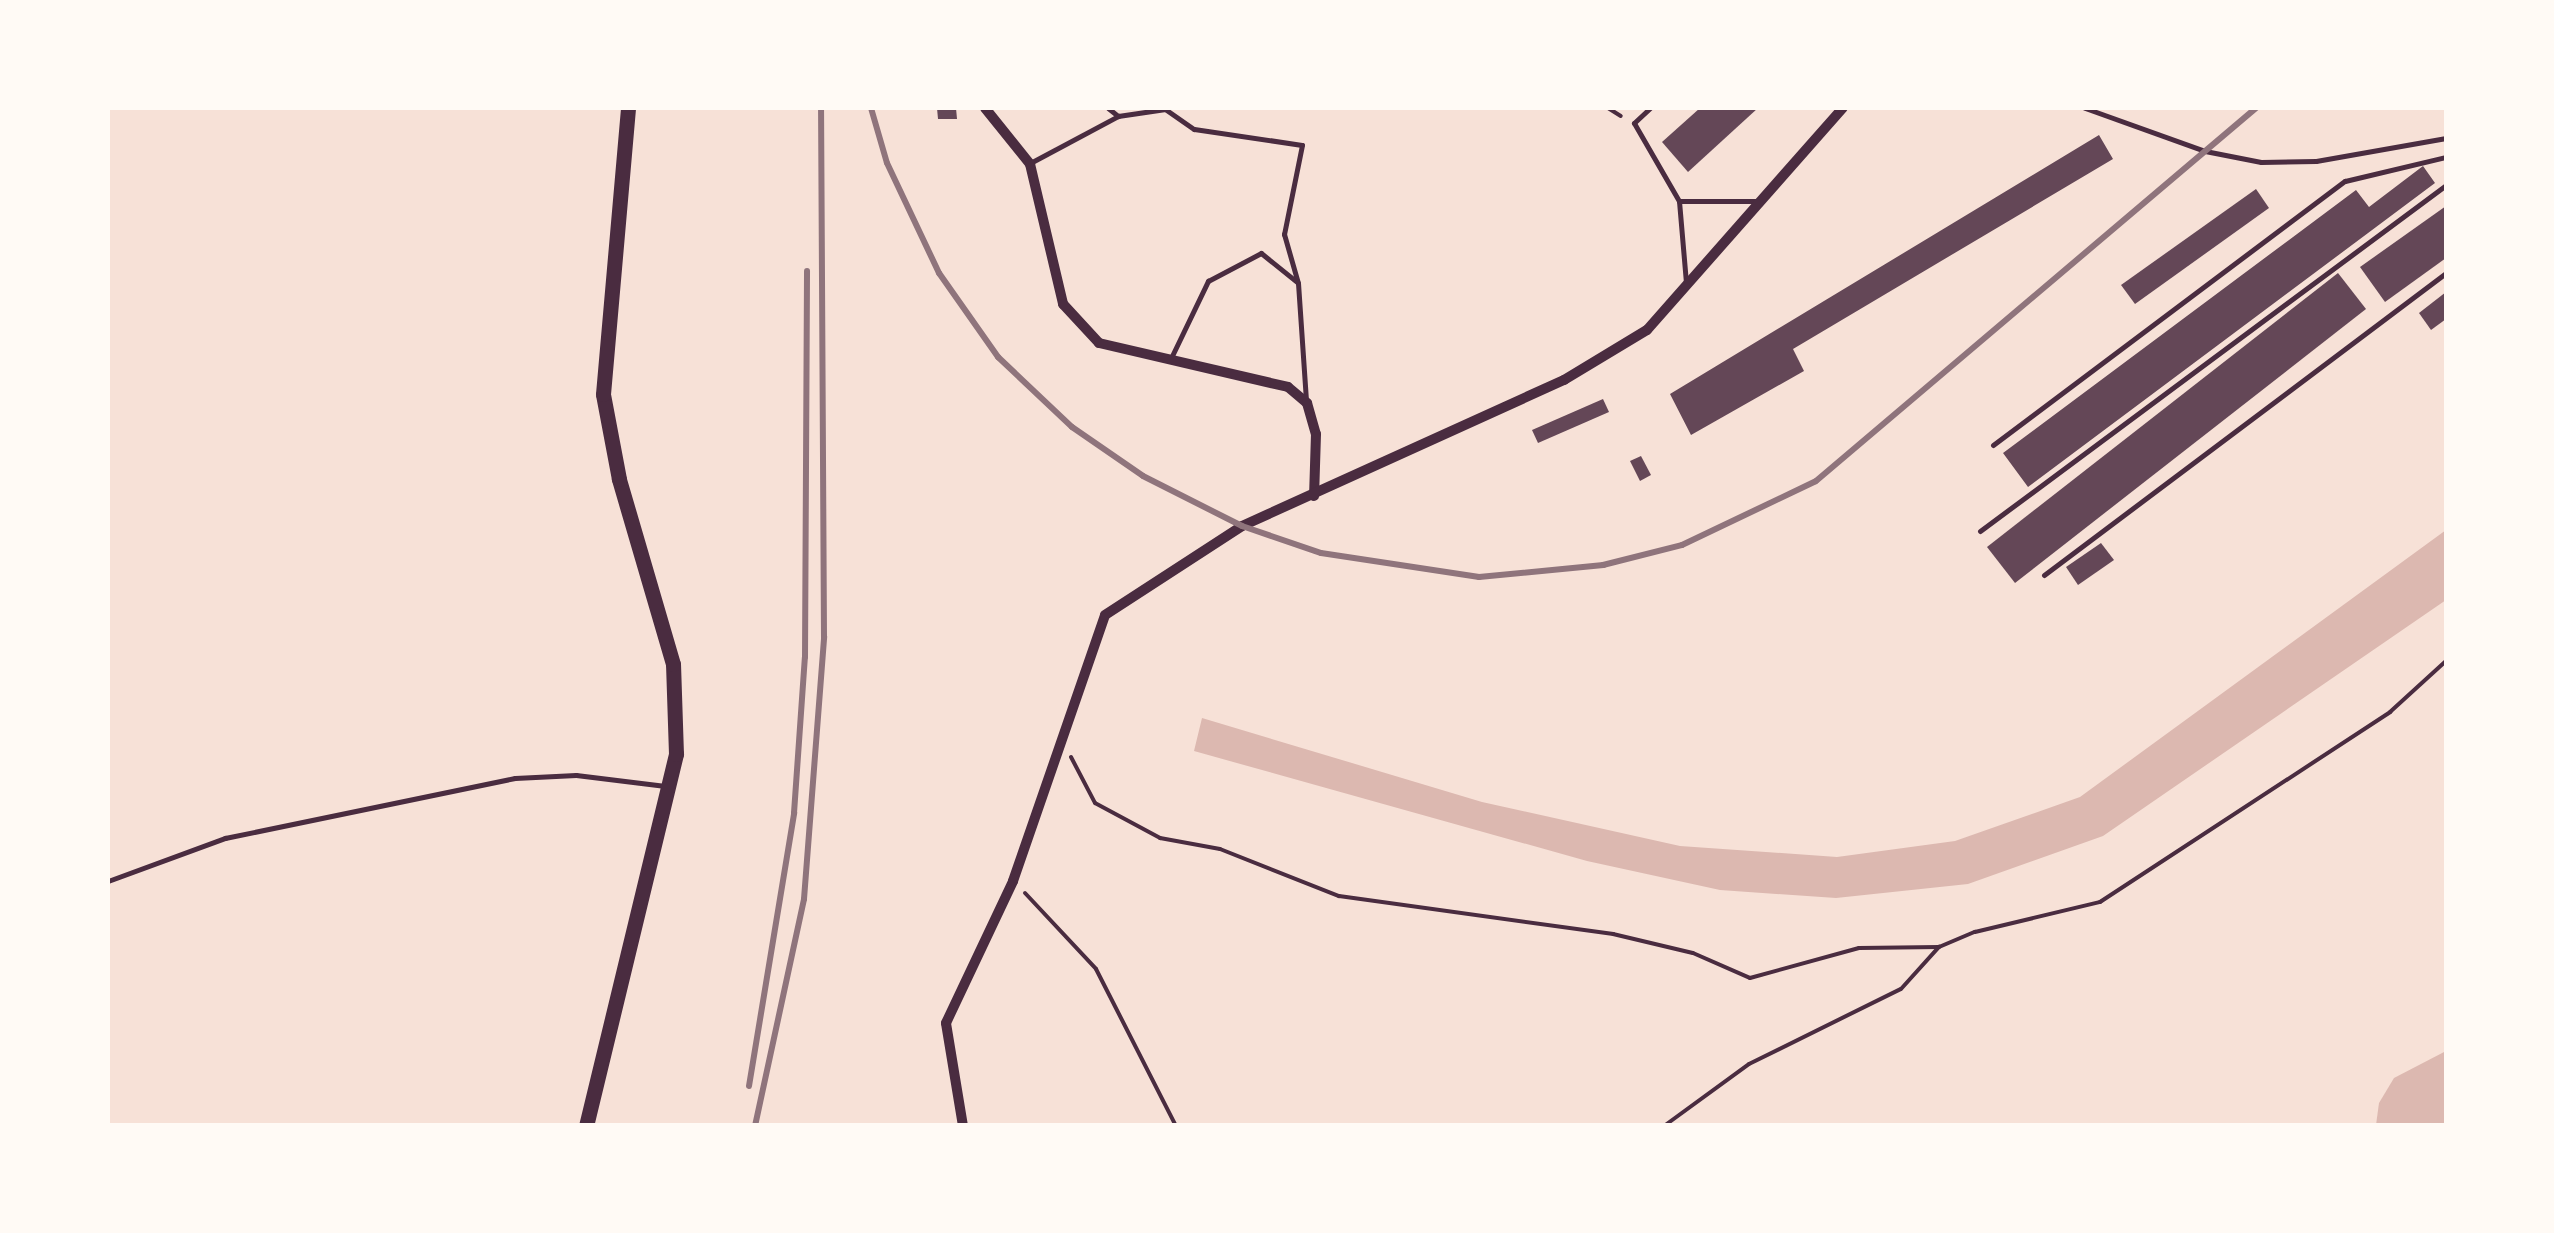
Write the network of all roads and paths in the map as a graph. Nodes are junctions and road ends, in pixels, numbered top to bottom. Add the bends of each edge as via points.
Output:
1 (628, 108) edge
2 (985, 108) edge
3 (1108, 108) edge
4 (1608, 108) edge
5 (1650, 108) edge
6 (1843, 108) edge
7 (2085, 108) edge
8 (1118, 116) junction
9 (1634, 124) junction
10 (2446, 138) edge
11 (2446, 157) edge
12 (1030, 164) junction
13 (2446, 186) edge
14 (1679, 201) junction
15 (1760, 201) junction
16 (2446, 273) edge
17 (1298, 283) junction
18 (1687, 292) junction
19 (1168, 363) junction
20 (1306, 404) junction
21 (1993, 445) dead end
22 (1314, 496) junction
23 (1980, 530) dead end
24 (2044, 574) dead end
25 (2446, 661) edge
26 (1062, 740) junction
27 (669, 787) junction
28 (1013, 880) junction
29 (108, 881) edge
30 (1939, 947) junction
31 (586, 1126) edge
32 (963, 1126) edge
33 (1176, 1126) edge
34 (1664, 1126) edge

1 - 27 main road via 603,394 619,479 673,664 676,754
2 - 12 street
3 - 8 lane
4 - 9 path
5 - 9 lane
6 - 15 street
7 - 10 lane via 2205,152 2260,162 2316,161
8 - 12 lane
8 - 17 lane via 1165,110 1194,129 1302,144 1284,234
9 - 14 lane
11 - 21 lane via 2345,181
12 - 19 street via 1062,304 1099,343
13 - 23 lane
14 - 15 lane
14 - 18 lane
15 - 18 street
16 - 24 lane
17 - 19 lane via 1261,253 1208,281
17 - 20 lane
18 - 22 street via 1647,330 1564,380
19 - 20 street via 1288,387
20 - 22 street via 1316,434
22 - 26 street via 1242,526 1105,615
25 - 30 path via 2390,712 2100,902
26 - 28 street
26 - 30 path via 1096,803 1160,838 1220,849 1339,896 1612,934 1693,953 1750,978 1859,948
27 - 29 lane via 576,775 515,778 225,838
27 - 31 main road
28 - 32 street via 946,1023
28 - 33 path via 1096,969
30 - 34 path via 1901,989 1749,1064

